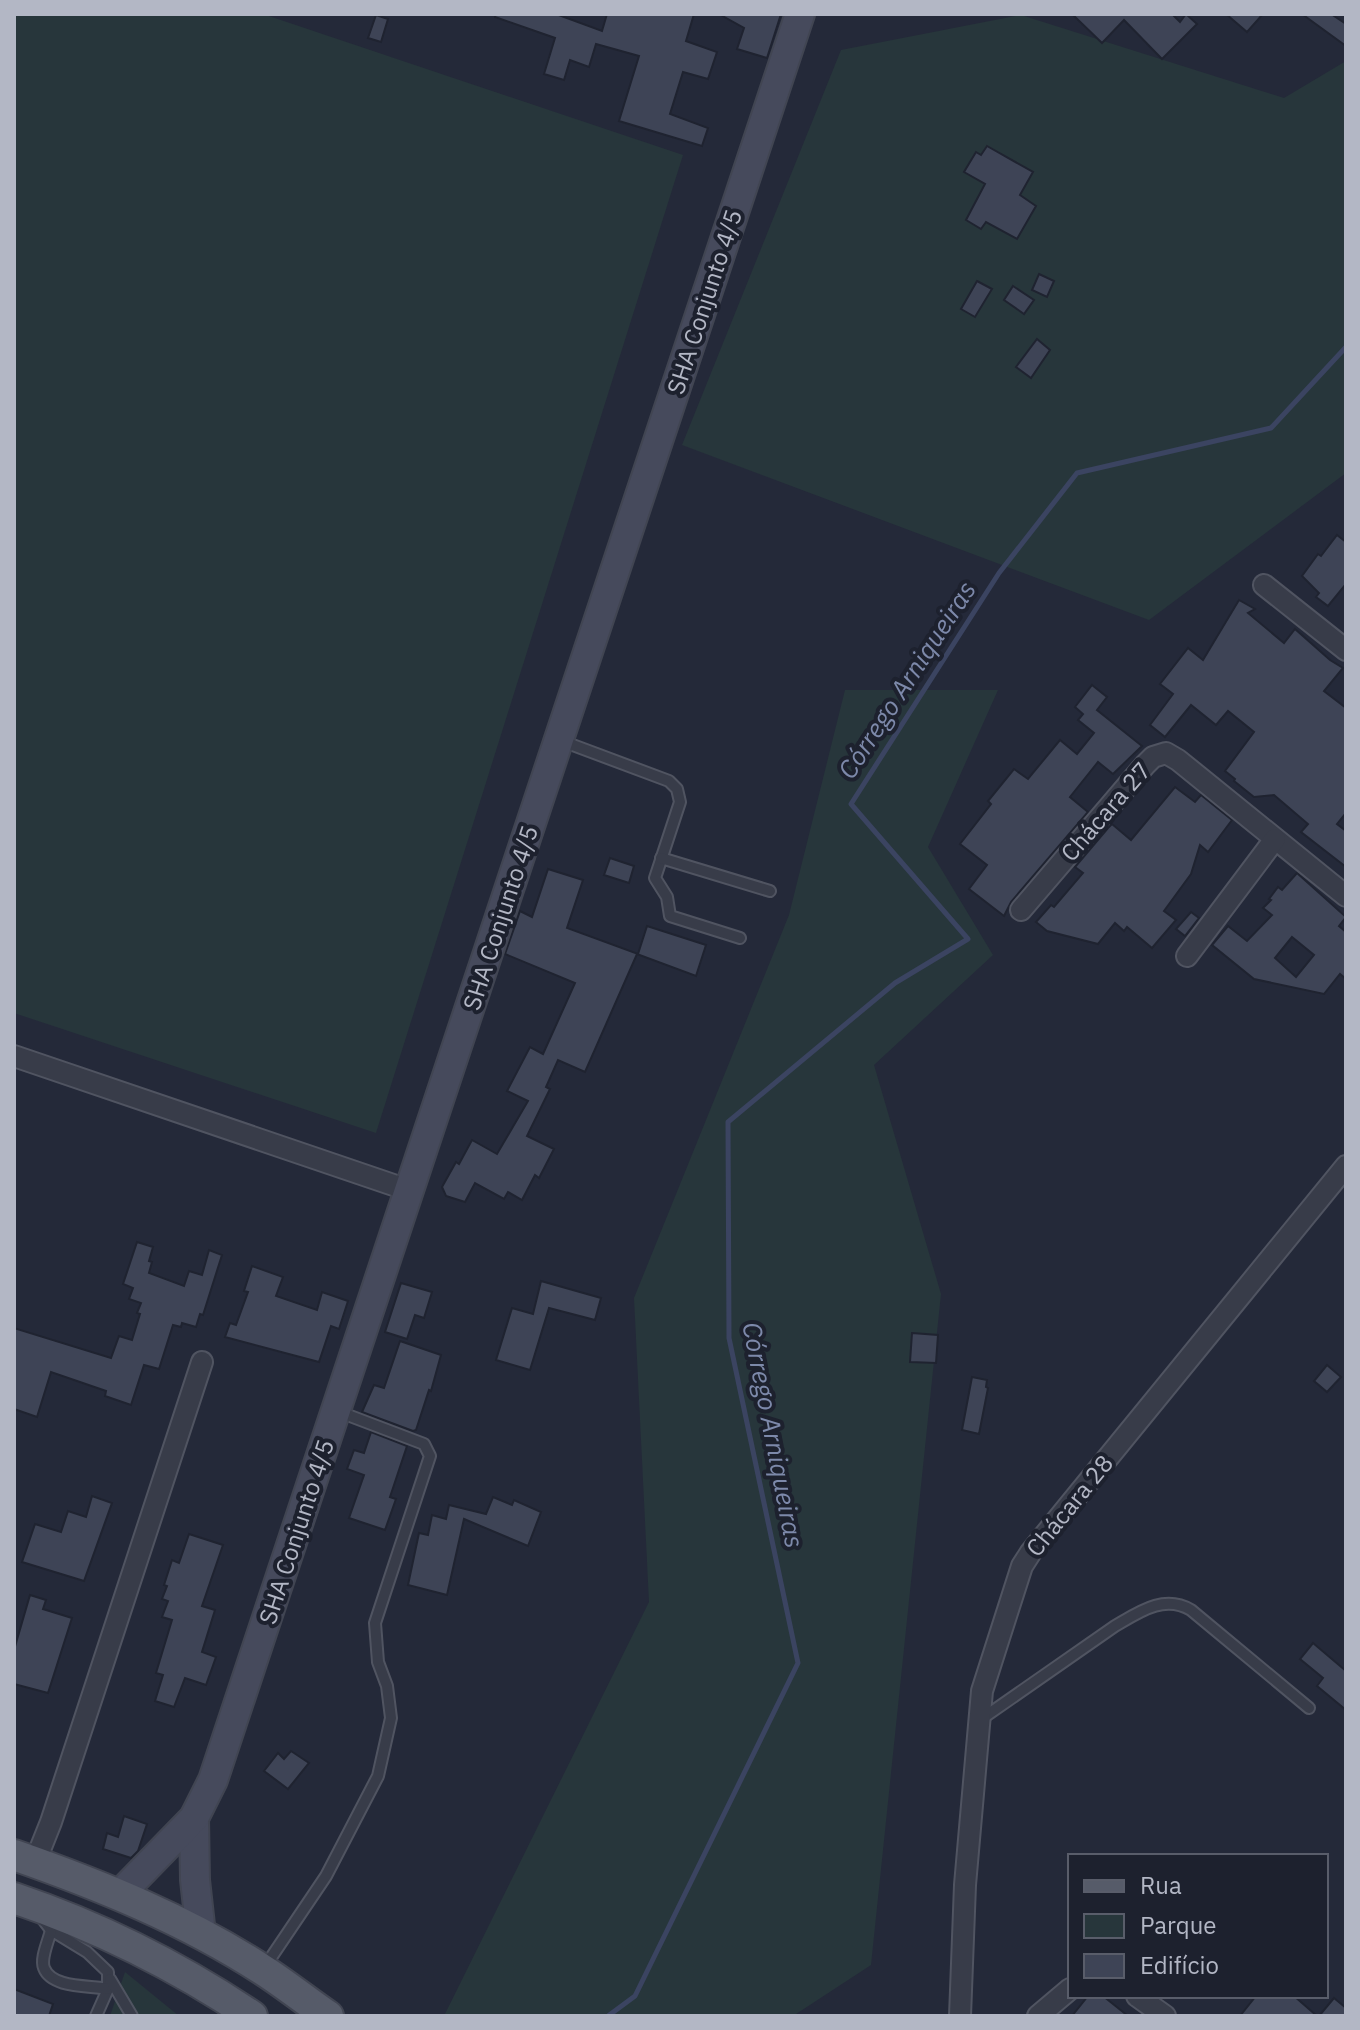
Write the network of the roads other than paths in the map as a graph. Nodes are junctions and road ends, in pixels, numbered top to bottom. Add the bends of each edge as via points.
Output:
1 (800, 14) edge
2 (1264, 585) dead end
3 (1346, 650) edge
4 (560, 740) junction
5 (1275, 839) junction
6 (661, 858) junction
7 (770, 891) dead end
8 (1346, 896) edge
9 (1021, 910) dead end
10 (740, 938) dead end
11 (1187, 956) dead end
12 (14, 1056) edge
13 (1346, 1166) edge
14 (411, 1191) junction
15 (202, 1362) dead end
16 (337, 1411) junction
17 (1309, 1708) dead end
18 (979, 1721) junction
19 (194, 1818) junction
20 (24, 1859) edge
21 (120, 1894) junction
22 (22, 1900) edge
23 (51, 1930) junction
24 (201, 1934) junction
25 (263, 1970) junction
26 (109, 1984) junction
27 (1068, 1991) edge
28 (1140, 1998) edge
29 (96, 2016) edge
30 (132, 2016) edge
31 (252, 2016) edge
32 (328, 2016) edge
33 (960, 2016) edge
34 (1038, 2016) edge
35 (1165, 2016) edge

1 - 4 street, SHA Conjunto 4/5
2 - 3 street
4 - 6 lane via 669,781 677,789 680,802
4 - 14 street, SHA Conjunto 4/5
5 - 8 street, Chácara 27
5 - 9 street, Chácara 27 via 1178,760 1160,754
5 - 11 street
6 - 7 lane
6 - 10 lane via 655,878 667,897 670,916
12 - 14 street
13 - 18 street, Chácara 28 via 1027,1558 988,1667
14 - 16 street, SHA Conjunto 4/5
15 - 20 street via 51,1822
16 - 19 street, SHA Conjunto 4/5 via 213,1780
16 - 25 lane via 424,1444 430,1456 375,1623 391,1718 378,1776 326,1876
17 - 18 lane via 1191,1610 1168,1601 1115,1626
18 - 33 street, Chácara 28
19 - 21 street, SHA Conjunto 4/5
19 - 24 street, SHA Conjunto 4/5
20 - 21 main road
21 - 24 main road
22 - 23 lane
22 - 31 main road via 188,1976
23 - 26 lane via 95,1957 108,1972
23 - 26 lane via 43,1961 48,1974 64,1982
24 - 25 main road
25 - 32 main road
26 - 29 lane
26 - 30 lane
27 - 34 street
28 - 35 street

